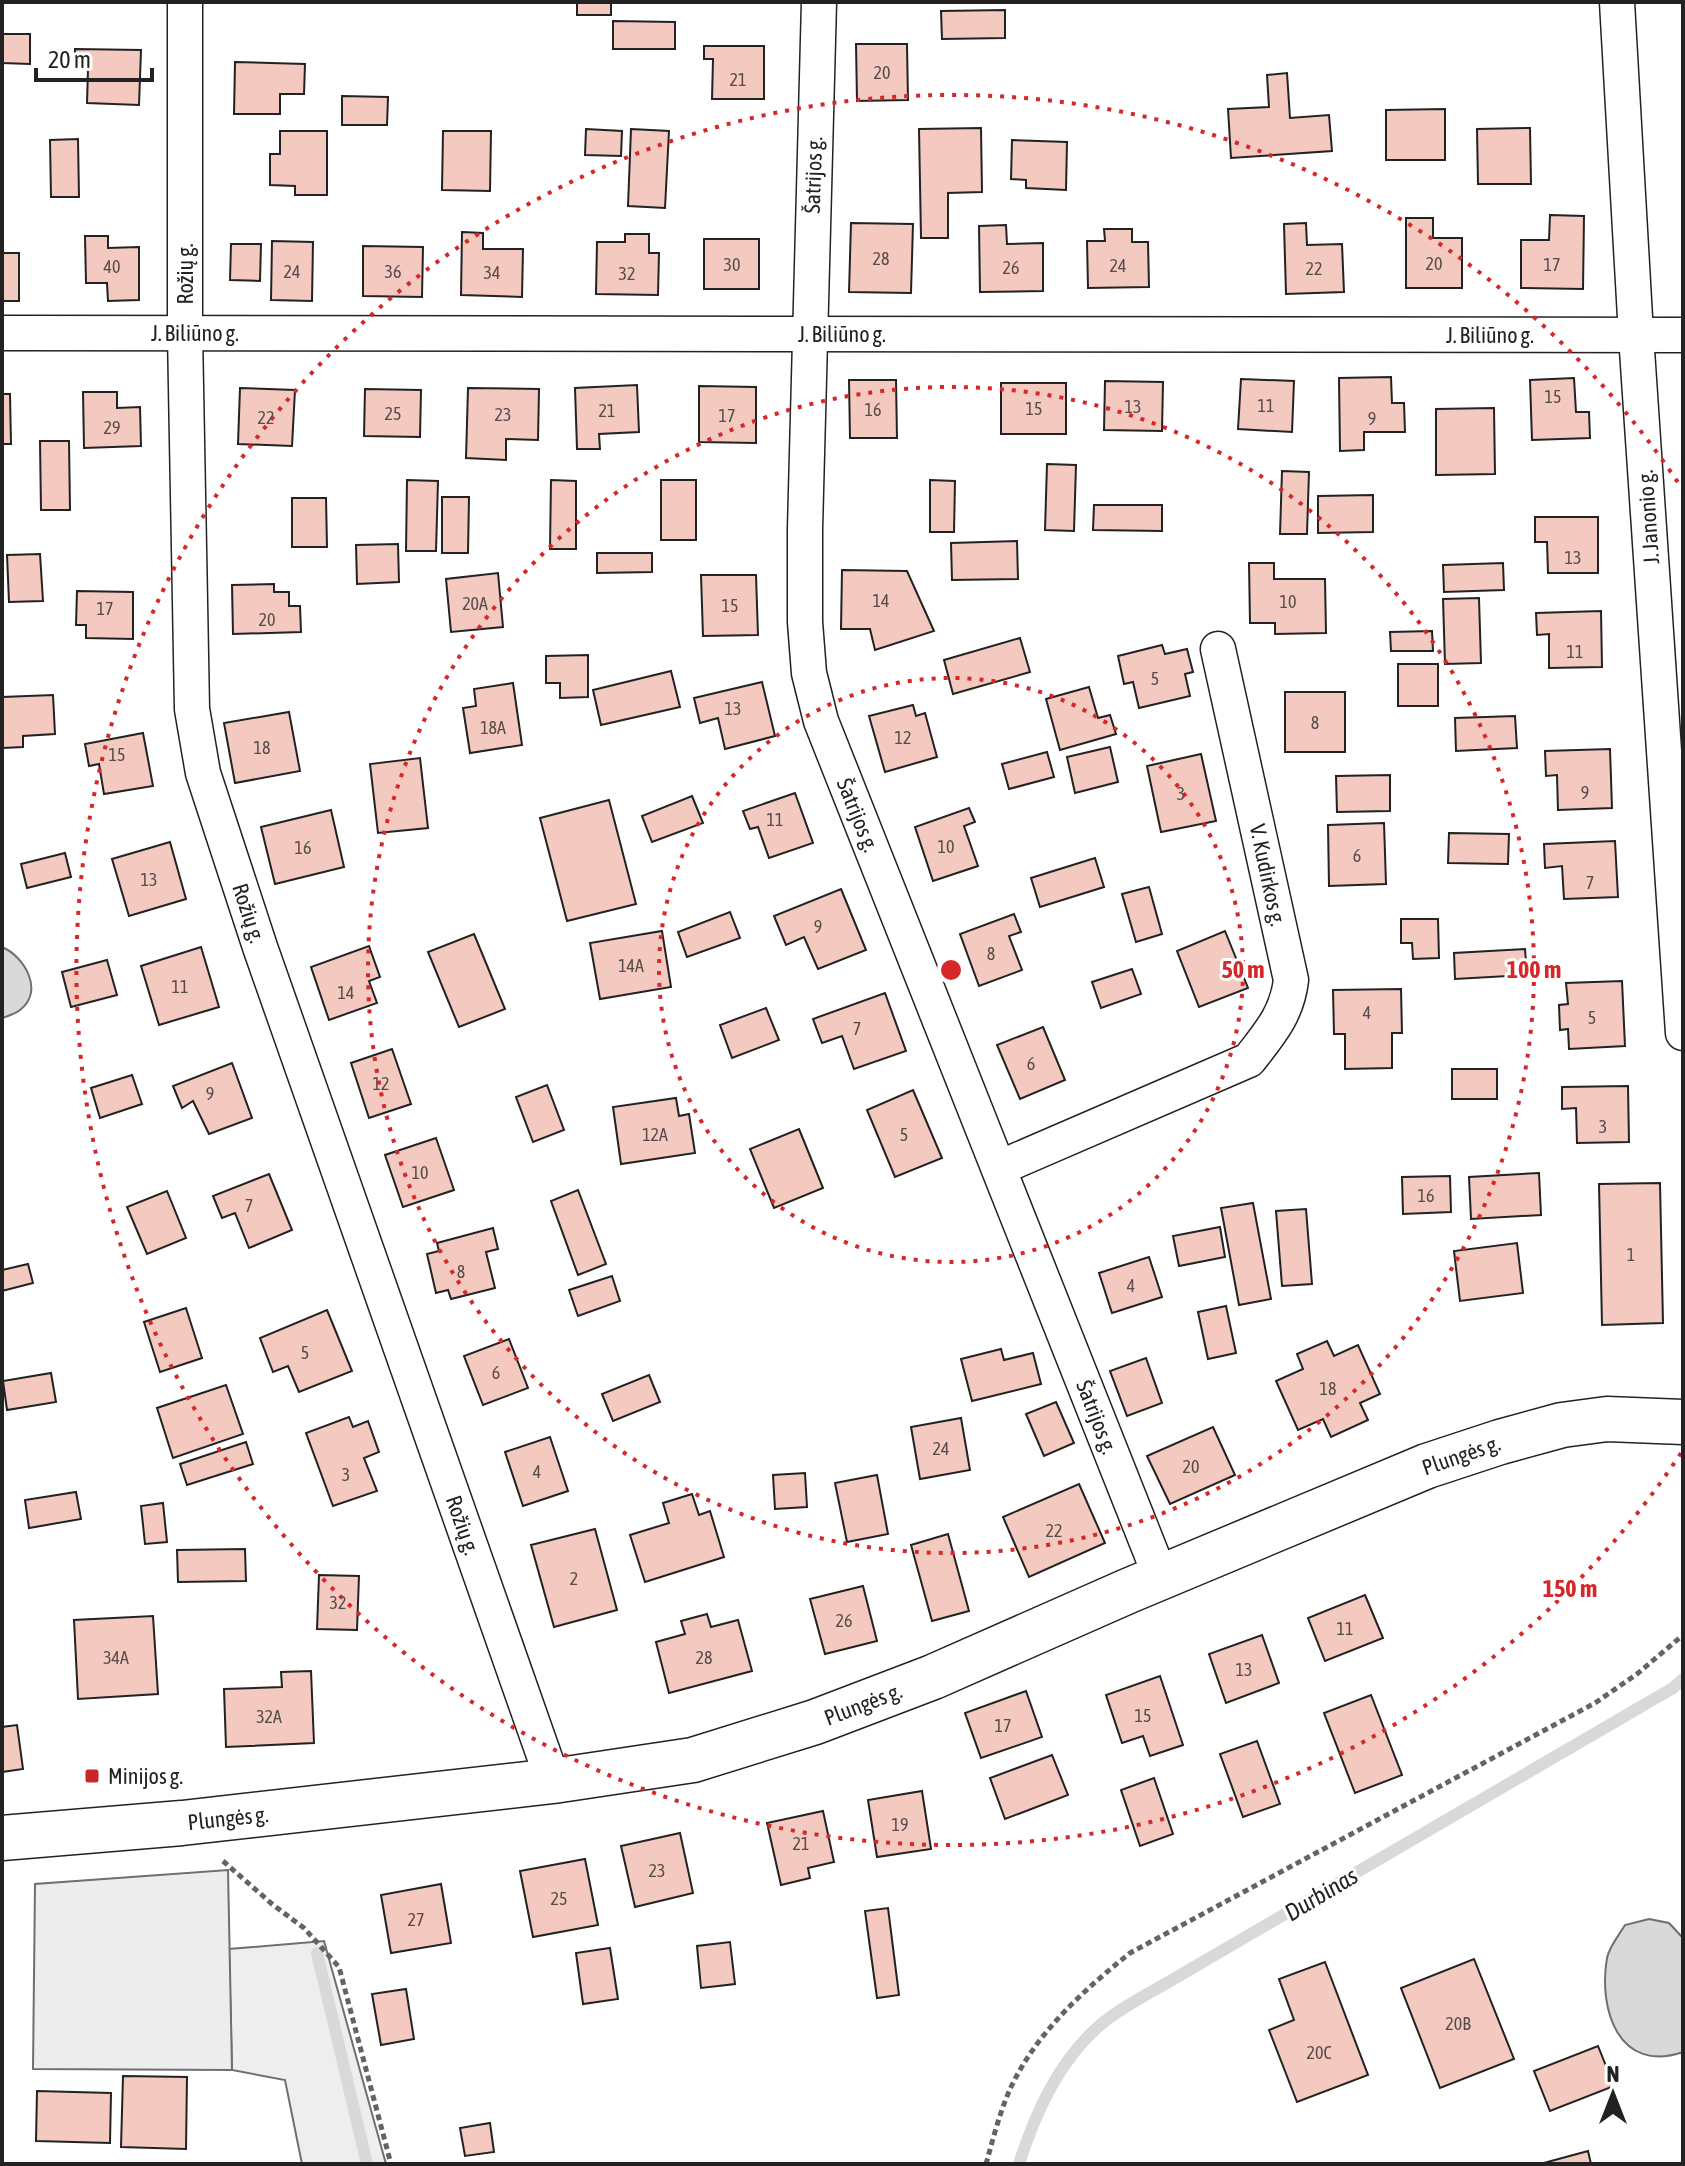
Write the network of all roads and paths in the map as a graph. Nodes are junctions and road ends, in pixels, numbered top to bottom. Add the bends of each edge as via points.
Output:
1 (185, 2) edge
2 (819, 2) edge
3 (1617, 2) edge
4 (2, 333) edge
5 (185, 333) junction
6 (808, 334) junction
7 (1636, 335) junction
8 (1683, 335) edge
9 (1218, 649) dead end
10 (1683, 1033) edge
11 (999, 1168) junction
12 (1683, 1422) edge
13 (1161, 1578) junction
14 (1683, 1635) edge
15 (553, 1781) junction
16 (2, 1838) edge
17 (218, 1857) dead end
18 (391, 2164) edge
19 (986, 2164) edge

1 - 5 street, Rožių g.
2 - 6 street, Šatrijos g.
3 - 7 street, J. Janonio g.
4 - 5 street, J. Biliūno g.
5 - 6 street, J. Biliūno g.
5 - 15 street, Rožių g. via 192,709 203,773
6 - 7 street, J. Biliūno g.
6 - 11 street, Šatrijos g. via 809,673 821,721
7 - 8 street, J. Biliūno g.
7 - 10 street, J. Janonio g.
9 - 11 street, V. Kudirkos g. via 1291,980 1288,1003 1249,1060
11 - 13 street, Šatrijos g.
12 - 13 main road, Plungės g. via 1607,1419 1500,1442 1427,1466
13 - 15 main road, Plungės g. via 815,1722 693,1760
14 - 19 path via 1595,1703 1130,1953 1091,1984 1036,2048 1011,2087
15 - 16 main road, Plungės g.
17 - 18 path via 304,1928 339,1967

